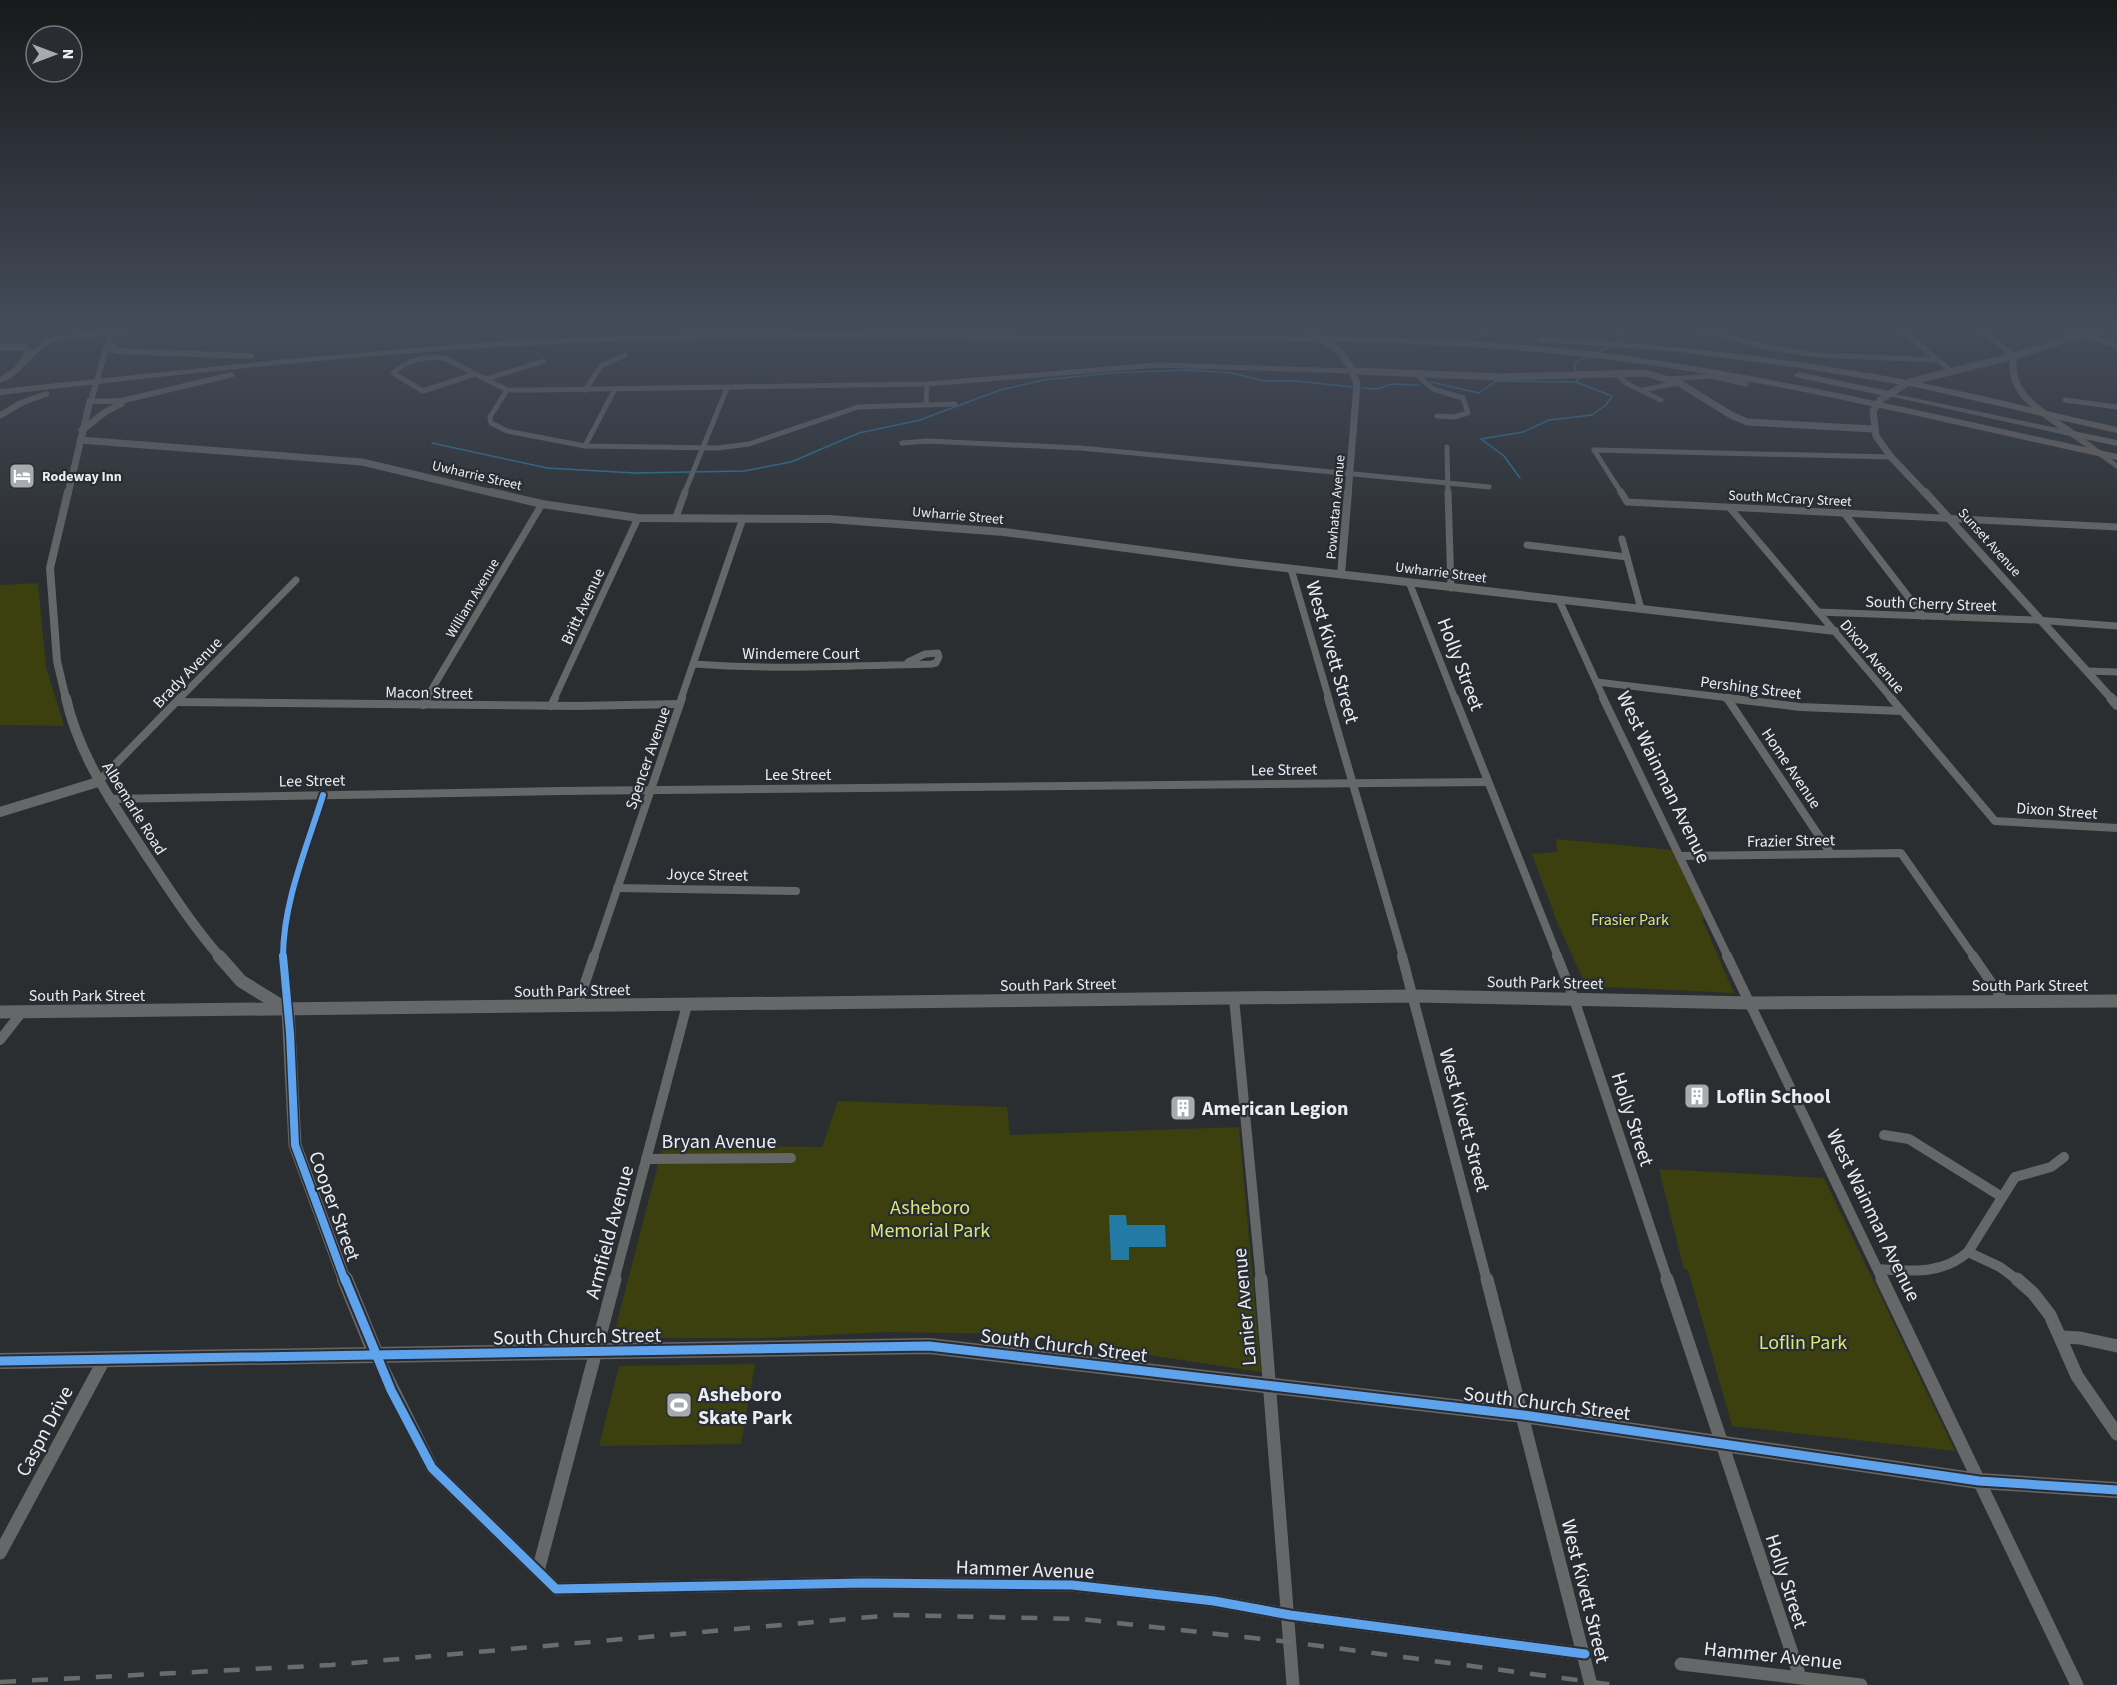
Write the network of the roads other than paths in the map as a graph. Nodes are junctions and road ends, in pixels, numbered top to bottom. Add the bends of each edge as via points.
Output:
1 (15, 408) edge
2 (88, 408) edge
3 (116, 408) edge
4 (496, 408) edge
5 (605, 408) edge
6 (718, 408) edge
7 (856, 408) edge
8 (1356, 408) edge
9 (1466, 408) edge
10 (1719, 408) edge
11 (1876, 408) edge
12 (1876, 408) edge
13 (1949, 408) edge
14 (2018, 408) edge
15 (2039, 408) edge
16 (0, 416) edge
17 (1437, 416) dead end
18 (1873, 429) junction
19 (2117, 430) edge
20 (81, 435) junction
21 (2077, 436) junction
22 (902, 443) dead end
23 (2117, 444) edge
24 (585, 446) junction
25 (1447, 447) dead end
26 (700, 448) junction
27 (1891, 457) junction
28 (2115, 462) edge
29 (1350, 473) junction
30 (1450, 483) junction
31 (1489, 487) dead end
32 (542, 504) junction
33 (1730, 508) junction
34 (1844, 513) junction
35 (676, 517) junction
36 (638, 518) junction
37 (743, 518) junction
38 (1951, 518) junction
39 (2117, 527) edge
40 (1623, 539) dead end
41 (1527, 545) dead end
42 (1627, 556) junction
43 (1291, 569) junction
44 (1341, 574) junction
45 (296, 580) dead end
46 (1409, 582) junction
47 (1451, 588) junction
48 (1559, 600) junction
49 (1641, 609) junction
50 (1818, 612) junction
51 (1923, 616) junction
52 (2043, 622) junction
53 (2117, 626) edge
54 (1835, 631) junction
55 (908, 662) dead end
56 (694, 664) junction
57 (2087, 670) junction
58 (2117, 672) edge
59 (1597, 682) junction
60 (1727, 698) junction
61 (178, 702) junction
62 (679, 704) junction
63 (423, 705) junction
64 (2117, 705) edge
65 (551, 706) junction
66 (1901, 711) junction
67 (98, 782) junction
68 (1488, 782) junction
69 (1353, 784) junction
70 (650, 790) junction
71 (323, 795) junction
72 (109, 799) junction
73 (0, 812) edge
74 (1995, 821) joint
75 (2117, 828) edge
76 (1832, 854) junction
77 (1681, 856) junction
78 (617, 888) junction
79 (796, 891) dead end
80 (1414, 996) junction
81 (1234, 998) junction
82 (1574, 999) junction
83 (2004, 1001) junction
84 (2117, 1001) edge
85 (1751, 1003) junction
86 (687, 1005) junction
87 (577, 1007) junction
88 (288, 1010) junction
89 (22, 1011) junction
90 (0, 1012) edge
91 (0, 1040) edge
92 (1884, 1135) dead end
93 (2064, 1157) dead end
94 (791, 1158) dead end
95 (646, 1159) junction
96 (2002, 1197) junction
97 (1968, 1252) junction
98 (1878, 1269) junction
99 (2062, 1337) junction
100 (2117, 1346) edge
101 (596, 1352) junction
102 (376, 1355) junction
103 (104, 1360) junction
104 (0, 1361) edge
105 (1271, 1386) junction
106 (1523, 1415) junction
107 (2117, 1434) edge
108 (1722, 1443) junction
109 (1979, 1480) junction
110 (2117, 1490) edge
111 (1, 1553) edge
112 (538, 1571) junction
113 (1290, 1615) junction
114 (1585, 1654) junction
115 (1681, 1664) dead end
116 (1800, 1677) junction
117 (1293, 1685) edge
118 (1591, 1685) edge
119 (1861, 1685) edge
120 (2077, 1685) edge

1 - 16 highway
2 - 20 street, Albemarle Road
3 - 20 highway via 105,412
4 - 24 street via 490,417 494,426
5 - 24 street
6 - 26 street
7 - 26 street via 749,444
8 - 29 street, Powhatan Avenue
9 - 17 street via 1468,413
10 - 18 street via 1747,422
11 - 28 highway
12 - 18 street
13 - 21 main road
14 - 19 highway
15 - 21 street
18 - 27 street, Sunset Avenue
20 - 32 street, Uwharrie Street via 362,462
20 - 67 street, Albemarle Road via 50,568 50,586 57,661 70,717
21 - 23 highway
21 - 28 main road
22 - 29 street via 1081,448
24 - 26 street
25 - 30 street
26 - 35 street
27 - 33 street, South McCrary Street via 1594,450 1627,502
27 - 38 street, Sunset Avenue
29 - 30 street
29 - 44 street, Powhatan Avenue
30 - 31 street
30 - 47 street
32 - 36 street, Uwharrie Street
32 - 63 street, William Avenue
33 - 34 street, South McCrary Street
33 - 50 street, Dixon Avenue
34 - 38 street, South McCrary Street
34 - 51 street
35 - 36 street, Uwharrie Street
35 - 37 street, Uwharrie Street
36 - 65 street, Britt Avenue
37 - 43 street, Uwharrie Street via 830,519 1004,532
37 - 56 street, Spencer Avenue
38 - 39 street, South McCrary Street
38 - 52 street, Sunset Avenue
40 - 42 street
41 - 42 street
42 - 49 street
43 - 44 street, Uwharrie Street
43 - 69 street, West Kivett Street
44 - 46 street, Uwharrie Street
45 - 61 street, Brady Avenue
46 - 47 street, Uwharrie Street
46 - 68 street, Holly Street
47 - 48 street, Uwharrie Street
48 - 49 street, Uwharrie Street
48 - 59 street, West Wainman Avenue
49 - 54 street, Uwharrie Street
50 - 51 street, South Cherry Street
50 - 54 street, Dixon Avenue
51 - 52 street, South Cherry Street
52 - 53 street, South Cherry Street
52 - 57 street, Sunset Avenue
54 - 66 street, Dixon Avenue
55 - 56 street, Windemere Court via 834,668
56 - 62 street, Spencer Avenue
57 - 58 street
57 - 64 street, Sunset Avenue
59 - 60 street, Pershing Street
59 - 77 street, West Wainman Avenue
60 - 66 street, Pershing Street via 1847,710
60 - 76 street, Home Avenue
61 - 63 street, Macon Street
61 - 67 street, Brady Avenue
62 - 65 street, Macon Street
62 - 70 street, Spencer Avenue
63 - 65 street, Macon Street
66 - 74 street, Dixon Avenue
67 - 72 street, Albemarle Road
67 - 73 street
68 - 69 street, Lee Street
68 - 82 street, Holly Street
69 - 70 street, Lee Street
69 - 80 street, West Kivett Street
70 - 71 street, Lee Street
70 - 78 street, Spencer Avenue
71 - 72 street, Lee Street
71 - 88 street, Cooper Street via 283,936 282,970
72 - 88 street, Albemarle Road via 215,953 242,981
74 - 75 street, Dixon Street
76 - 77 street, Frazier Street
76 - 83 street, Frazier Street via 1901,854
77 - 85 street, West Wainman Avenue
78 - 79 street, Joyce Street
78 - 87 street, Spencer Avenue
80 - 81 street, South Park Street
80 - 82 street, South Park Street
80 - 106 street, West Kivett Street
81 - 86 street, South Park Street
81 - 105 street, Lanier Avenue
82 - 85 street, South Park Street
82 - 108 street, Holly Street
83 - 84 street, South Park Street
83 - 85 street, South Park Street
85 - 98 street, West Wainman Avenue
86 - 87 street, South Park Street
86 - 95 street, Armfield Avenue
87 - 88 street, South Park Street
88 - 89 street, South Park Street
88 - 102 street, Cooper Street via 294,1145
89 - 90 street, South Park Street
89 - 91 street
92 - 96 street via 1909,1139
93 - 96 street via 2051,1167 2015,1177
94 - 95 street, Bryan Avenue
95 - 101 street, Armfield Avenue
96 - 97 street
97 - 98 street via 1959,1263 1936,1270
97 - 99 street via 2028,1288
98 - 109 street, West Wainman Avenue
99 - 100 street
99 - 107 street via 2081,1383
101 - 102 street, South Church Street
101 - 105 street, South Church Street via 929,1346
101 - 112 street, Armfield Avenue
102 - 103 street, South Church Street
102 - 112 street, Cooper Street via 432,1468
103 - 104 street, South Church Street
103 - 111 street, Caspn Drive
105 - 106 street, South Church Street
105 - 113 street, Lanier Avenue
106 - 108 street, South Church Street
106 - 114 street, West Kivett Street
108 - 109 street, South Church Street
108 - 116 street, Holly Street
109 - 110 street, South Church Street
109 - 120 street, West Wainman Avenue
112 - 113 street, Hammer Avenue via 556,1589 864,1583 1072,1585 1214,1601
113 - 114 street, Hammer Avenue
113 - 117 street, Lanier Avenue
114 - 118 street, West Kivett Street
115 - 116 street, Hammer Avenue
116 - 119 street, Hammer Avenue

